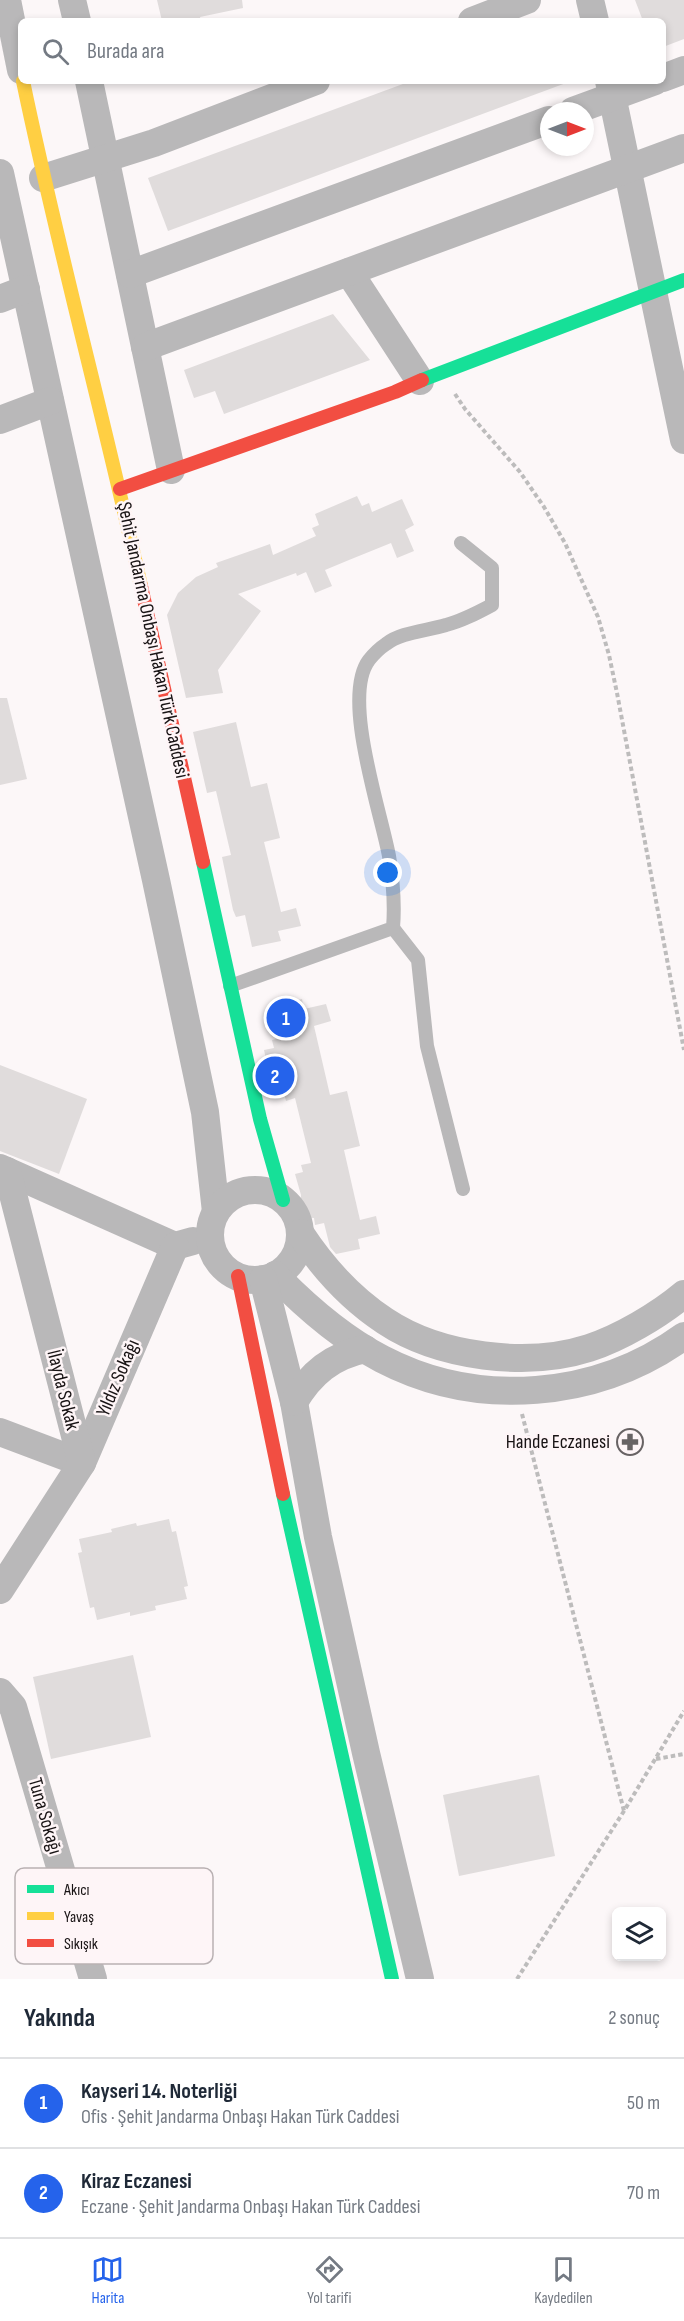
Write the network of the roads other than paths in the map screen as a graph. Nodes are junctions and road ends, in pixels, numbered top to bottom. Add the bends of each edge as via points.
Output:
1 (7, 0) edge
2 (72, 0) edge
3 (527, 0) edge
4 (590, 0) edge
5 (76, 18) edge
6 (480, 18) edge
7 (594, 18) edge
8 (18, 55) edge
9 (684, 70) edge
10 (666, 77) edge
11 (24, 84) edge
12 (90, 84) edge
13 (308, 84) edge
14 (638, 84) edge
15 (610, 89) edge
16 (588, 102) edge
17 (540, 123) edge
18 (684, 148) edge
19 (105, 159) junction
20 (627, 169) junction
21 (0, 173) edge
22 (43, 178) junction
23 (349, 272) junction
24 (130, 274) junction
25 (684, 280) edge
26 (654, 291) junction
27 (13, 294) edge
28 (145, 347) junction
29 (430, 376) junction
30 (50, 401) junction
31 (0, 420) edge
32 (684, 440) edge
33 (171, 470) junction
34 (120, 489) junction
35 (461, 543) dead end
36 (393, 928) junction
37 (230, 986) junction
38 (4, 1170) edge
39 (463, 1189) dead end
40 (283, 1200) junction
41 (213, 1224) junction
42 (300, 1233) junction
43 (175, 1246) junction
44 (259, 1277) junction
45 (684, 1294) edge
46 (684, 1336) edge
47 (365, 1349) junction
48 (294, 1402) junction
49 (0, 1432) edge
50 (82, 1463) junction
51 (0, 1590) edge
52 (0, 1692) edge
53 (60, 1868) edge
54 (89, 1964) edge
55 (93, 1979) edge
56 (392, 1979) edge
57 (420, 1979) edge

1 - 8 street
2 - 5 street
3 - 6 street
4 - 7 street
9 - 10 street
11 - 22 street, Şehit Jandarma Onbaşı Hakan Türk Caddesi
12 - 19 street
13 - 19 street
14 - 15 street
15 - 16 street
15 - 20 street
17 - 24 street
18 - 20 street
19 - 22 street
19 - 24 street
20 - 23 street
20 - 26 street
21 - 27 street
22 - 34 street, Şehit Jandarma Onbaşı Hakan Türk Caddesi
23 - 28 street
23 - 29 street
24 - 28 street
25 - 26 street
26 - 29 street
26 - 32 street
27 - 30 street
28 - 33 street
29 - 33 street
30 - 31 street
30 - 41 street via 203,1100
33 - 34 street
34 - 37 street, Şehit Jandarma Onbaşı Hakan Türk Caddesi
35 - 36 lane via 492,568 492,605 466,619 387,643 368,660 361,679 365,761 389,857 395,906
36 - 37 lane
36 - 39 lane via 418,960 427,1046
37 - 40 street, Şehit Jandarma Onbaşı Hakan Türk Caddesi
38 - 43 street
38 - 50 street, İlayda Sokak
40 - 41 street via 272,1193 247,1190 224,1202
40 - 42 street via 298,1220
41 - 43 street
41 - 44 street via 213,1249 218,1261 227,1270
42 - 44 street via 294,1258 286,1268
42 - 45 street via 331,1276 374,1314 423,1341 474,1354 524,1357 588,1348 657,1314
43 - 50 street, Yıldız Sokağı
44 - 47 street
44 - 48 street
44 - 56 street via 296,1559
46 - 47 street via 654,1356 613,1374 554,1389 488,1389 443,1382 396,1366
47 - 48 street via 341,1356 319,1369
48 - 57 street via 318,1537
49 - 50 street
50 - 51 street
52 - 53 street, Tuna Sokağı via 13,1707
54 - 55 street, Tuna Sokağı

